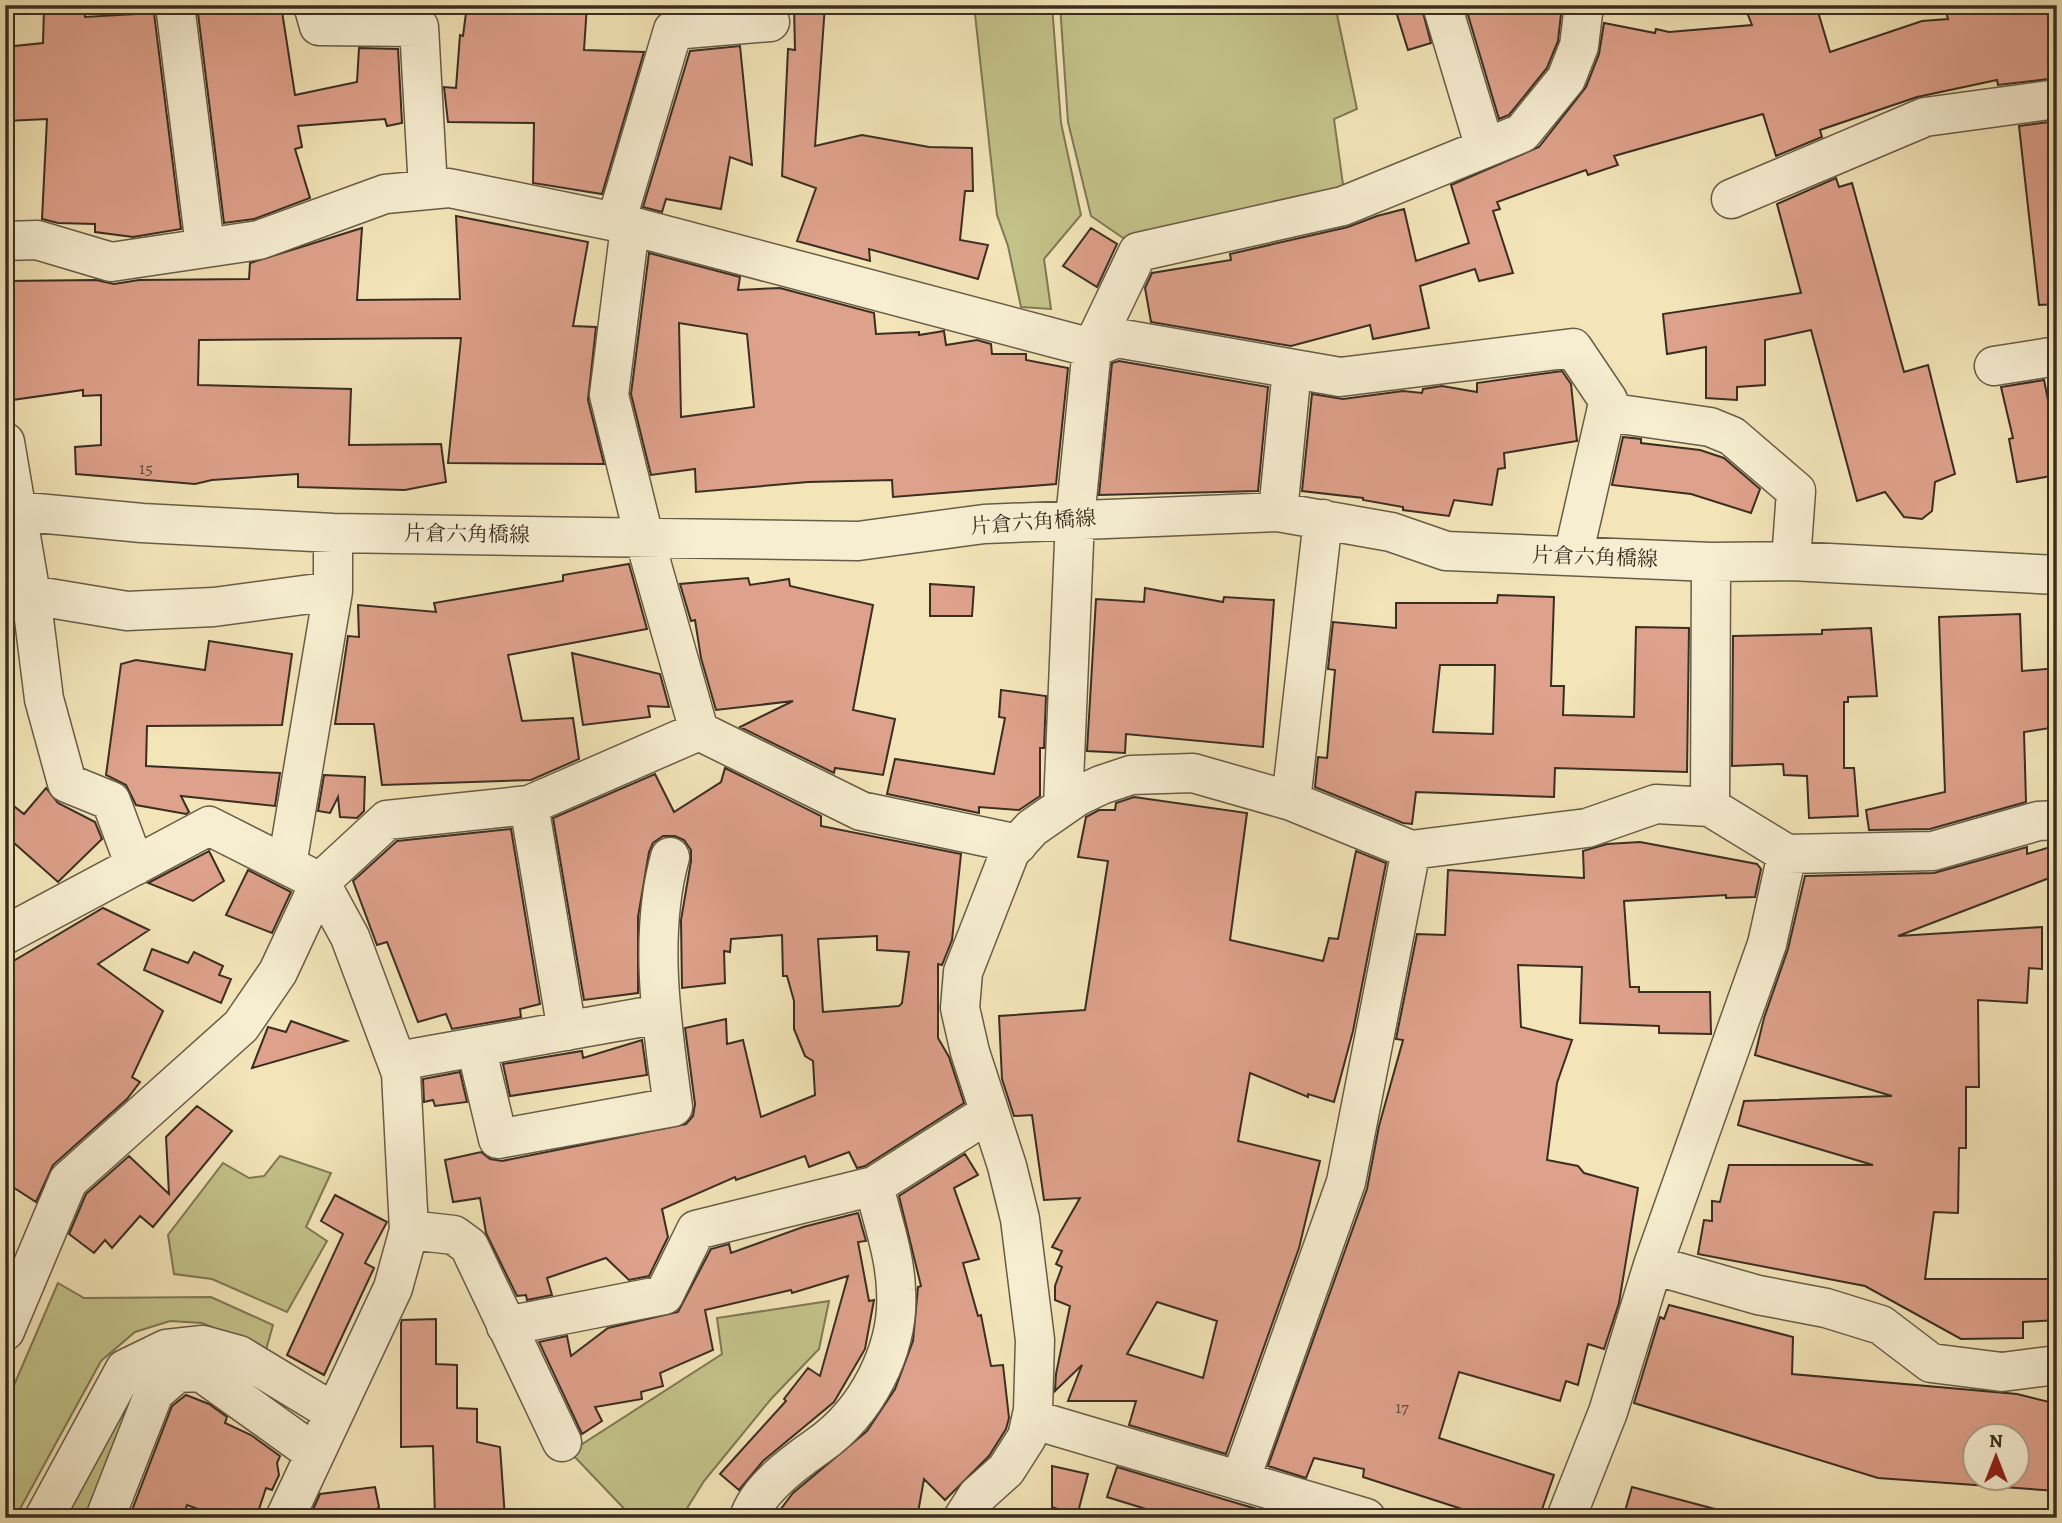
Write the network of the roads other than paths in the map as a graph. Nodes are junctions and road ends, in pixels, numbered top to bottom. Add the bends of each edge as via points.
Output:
1 (176, 5) edge
2 (313, 5) edge
3 (1442, 5) edge
4 (1584, 5) edge
5 (754, 17) edge
6 (2057, 99) edge
7 (1485, 148) junction
8 (428, 189) junction
9 (1731, 199) dead end
10 (623, 224) junction
11 (5, 241) edge
12 (205, 246) junction
13 (111, 262) junction
14 (5, 266) edge
15 (1092, 348) junction
16 (2057, 356) edge
17 (1994, 366) dead end
18 (1292, 369) junction
19 (1606, 412) junction
20 (5, 442) edge
21 (10, 511) edge
22 (1278, 512) junction
23 (1075, 519) junction
24 (1323, 519) junction
25 (333, 533) junction
26 (644, 537) junction
27 (1573, 556) junction
28 (1791, 561) junction
29 (1711, 562) junction
30 (2057, 575) edge
31 (333, 591) junction
32 (31, 595) junction
33 (699, 732) junction
34 (1291, 802) junction
35 (529, 805) junction
36 (1063, 806) junction
37 (1710, 807) junction
38 (2057, 820) edge
39 (1017, 844) junction
40 (1411, 850) junction
41 (1787, 854) junction
42 (670, 857) dead end
43 (135, 866) junction
44 (304, 874) junction
45 (5, 935) edge
46 (660, 1014) junction
47 (567, 1031) junction
48 (476, 1047) junction
49 (398, 1061) junction
50 (989, 1113) junction
51 (874, 1186) junction
52 (410, 1230) junction
53 (1653, 1265) junction
54 (506, 1326) junction
55 (5, 1331) edge
56 (2057, 1365) edge
57 (333, 1412) junction
58 (1031, 1419) junction
59 (562, 1442) dead end
60 (314, 1453) junction
61 (1240, 1480) junction
62 (44, 1518) edge
63 (105, 1518) edge
64 (285, 1518) edge
65 (749, 1518) edge
66 (963, 1518) edge
67 (1366, 1518) edge
68 (1566, 1518) edge

1 - 12 street
2 - 8 street via 319,26 419,27
3 - 7 street
4 - 7 street via 1579,46 1566,79 1522,133
5 - 10 street via 673,30
6 - 9 street via 1925,117
7 - 15 street via 1343,206 1138,252
8 - 10 street via 449,188
8 - 12 street via 385,194 259,240
10 - 15 street
10 - 26 street via 609,395
11 - 13 street via 37,240
12 - 13 street
13 - 14 street
15 - 18 street via 1117,338
15 - 23 street
16 - 17 street
18 - 19 street via 1339,377 1573,348 1608,400
18 - 22 street
19 - 27 street
19 - 28 street via 1710,428 1732,436 1796,491
20 - 21 street
21 - 25 street, 片倉六角橋線
21 - 32 street
22 - 23 street, 片倉六角橋線
22 - 24 street, 片倉六角橋線
23 - 26 street, 片倉六角橋線 via 984,524 858,541
23 - 36 street
24 - 27 street, 片倉六角橋線 via 1391,532 1446,551
24 - 34 street
25 - 26 street, 片倉六角橋線
25 - 31 street
26 - 33 street
27 - 29 street, 片倉六角橋線
28 - 29 street, 片倉六角橋線
28 - 30 street, 片倉六角橋線
29 - 37 street
31 - 32 street via 214,607 127,611
31 - 44 street
32 - 43 street via 44,699 67,783 111,802
33 - 35 street
33 - 39 street via 861,811
34 - 36 street via 1193,773 1131,775
34 - 40 street
35 - 44 street via 387,820
35 - 47 street
36 - 39 street
37 - 40 street via 1656,804 1587,828
37 - 41 street
38 - 41 street via 2038,821 1933,851
39 - 50 street via 995,883 963,972 960,1008
40 - 61 street via 1346,1182
41 - 53 street via 1767,944
42 - 46 street via 661,889
43 - 44 street via 209,826
43 - 45 street
44 - 49 street via 350,937
44 - 55 street via 278,972 241,1026 68,1181
46 - 47 street
46 - 48 street via 673,1107 498,1139
47 - 48 street
48 - 49 street
49 - 52 street
50 - 51 street
50 - 58 street via 1020,1219 1035,1340
51 - 54 street via 696,1230 664,1295
51 - 65 street via 897,1292 894,1325 876,1384 829,1438 785,1469
52 - 54 street via 454,1235 469,1247
52 - 57 street via 393,1288
53 - 56 street via 1881,1325 1931,1363 2001,1372
53 - 68 street via 1608,1412
54 - 59 street
57 - 60 street
57 - 62 street via 239,1355 203,1345 166,1349 125,1369
58 - 61 street
58 - 66 street via 1027,1437 1006,1470 977,1496
60 - 63 street via 201,1372 177,1373 154,1393
60 - 64 street
61 - 67 street

